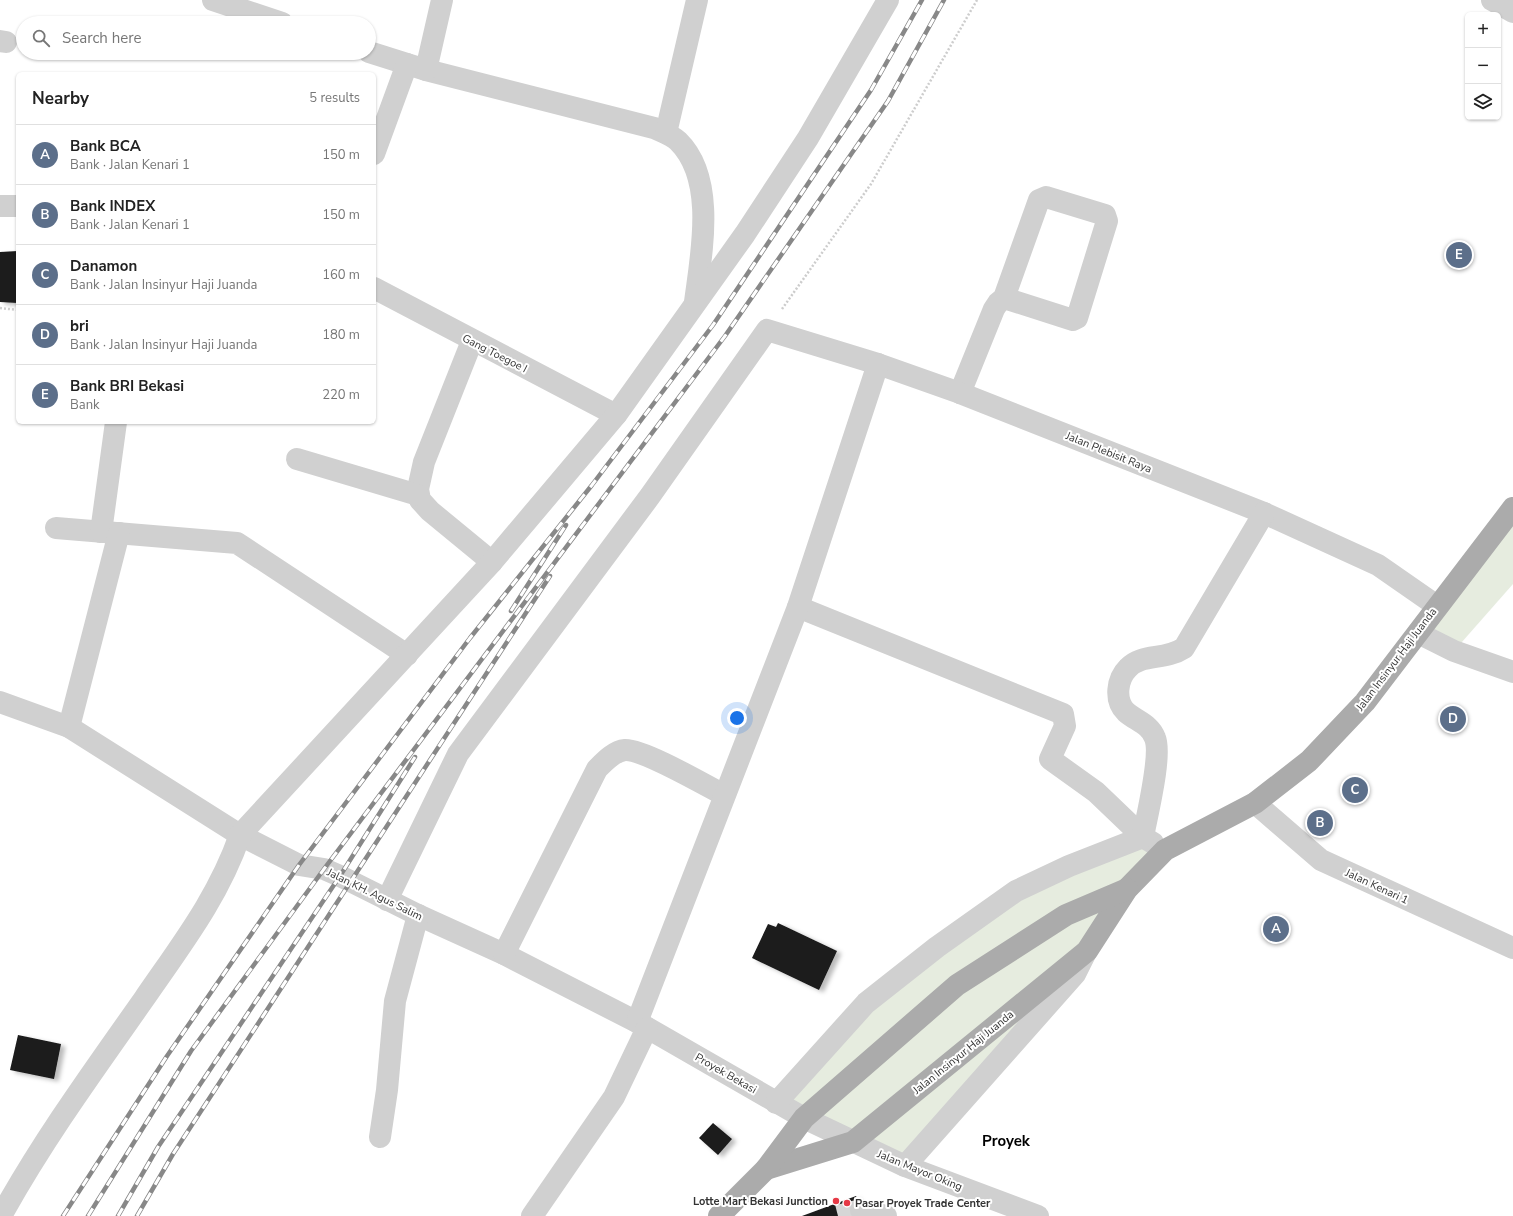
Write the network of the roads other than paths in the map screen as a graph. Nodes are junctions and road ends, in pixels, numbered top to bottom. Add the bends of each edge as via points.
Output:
1 (213, 0) edge
2 (442, 0) edge
3 (697, 0) edge
4 (888, 0) edge
5 (1492, 0) edge
6 (1513, 12) edge
7 (261, 16) edge
8 (376, 54) edge
9 (417, 67) junction
10 (666, 133) junction
11 (376, 150) edge
12 (0, 206) edge
13 (16, 206) edge
14 (376, 289) edge
15 (1004, 298) junction
16 (694, 305) junction
17 (472, 341) junction
18 (878, 364) junction
19 (960, 393) junction
20 (616, 415) junction
21 (116, 424) edge
22 (297, 459) dead end
23 (418, 495) junction
24 (1513, 508) edge
25 (1264, 513) junction
26 (56, 528) dead end
27 (110, 533) junction
28 (492, 562) junction
29 (1437, 606) junction
30 (798, 607) junction
31 (1418, 633) junction
32 (407, 655) junction
33 (1513, 672) edge
34 (0, 702) edge
35 (69, 727) junction
36 (724, 795) junction
37 (1255, 803) junction
38 (240, 835) junction
39 (1143, 836) junction
40 (1165, 850) junction
41 (1127, 889) junction
42 (387, 900) junction
43 (418, 915) junction
44 (1513, 948) edge
45 (1087, 951) junction
46 (504, 954) junction
47 (642, 1025) junction
48 (776, 1102) junction
49 (804, 1118) junction
50 (380, 1137) dead end
51 (853, 1142) junction
52 (905, 1166) junction
53 (766, 1169) junction
54 (861, 1210) tunnel mouth
55 (0, 1216) edge
56 (532, 1216) edge
57 (718, 1216) edge
58 (886, 1216) edge
59 (1038, 1216) edge

1 - 7 street
2 - 9 street
3 - 10 street
4 - 16 street via 808,138 746,234
5 - 6 street
8 - 9 street
9 - 10 street
9 - 11 street
10 - 16 street via 678,140 686,151 695,167 701,190 704,236
12 - 13 street
14 - 17 street, Gang Toegoe I
15 - 15 street via 1041,198 1046,197 1105,215 1107,221 1077,318 1073,320
15 - 19 street via 994,309
16 - 20 street
17 - 20 street, Gang Toegoe I
17 - 23 street via 424,462
18 - 19 street, Jalan Plebisit Raya
18 - 30 street
18 - 42 street, Jalan Plebisit Raya via 767,330 650,496 458,754
19 - 25 street, Jalan Plebisit Raya
20 - 28 street
21 - 27 street
22 - 23 street
23 - 28 street via 430,511
24 - 29 main road, Jalan Insinyur Haji Juanda
25 - 29 street, Jalan Plebisit Raya via 1378,565
25 - 39 street via 1184,648 1169,656 1139,660 1122,675 1118,687 1122,705 1126,712 1151,730 1157,743 1157,759
26 - 27 street
27 - 32 street via 237,543
27 - 35 street
28 - 32 street
29 - 31 main road, Jalan Insinyur Haji Juanda
30 - 36 street
30 - 39 street via 1063,714 1066,726 1050,759 1096,792
31 - 33 street via 1454,651
31 - 37 main road, Jalan Insinyur Haji Juanda via 1365,702 1309,761
32 - 38 street
34 - 35 street, Jalan KH. Agus Salim
35 - 38 street, Jalan KH. Agus Salim
36 - 46 street via 646,756 624,750 608,757 597,769
36 - 47 street
37 - 40 main road, Jalan Insinyur Haji Juanda
37 - 44 street, Jalan Kenari 1 via 1321,860
38 - 42 street, Jalan KH. Agus Salim via 299,865 324,869
38 - 55 street via 205,912 70,1103
39 - 40 street
39 - 48 street via 1016,891 937,947 866,1003
40 - 41 main road, Jalan Insinyur Haji Juanda
41 - 45 main road, Jalan Insinyur Haji Juanda
41 - 49 main road, Jalan Insinyur Haji Juanda via 1066,915 957,985
42 - 43 street, Jalan KH. Agus Salim
43 - 46 street, Jalan KH. Agus Salim
43 - 50 street via 395,1001
45 - 51 main road, Jalan Insinyur Haji Juanda
45 - 52 street via 1075,974
46 - 47 street, Jalan KH. Agus Salim
47 - 48 street, Proyek Bekasi
47 - 56 street via 614,1097
48 - 49 street, Proyek Bekasi
49 - 51 street, Jalan Mayor Oking
49 - 53 main road, Jalan Insinyur Haji Juanda
51 - 52 street, Jalan Mayor Oking
51 - 53 main road, Jalan Insinyur Haji Juanda
52 - 59 street, Jalan Mayor Oking
53 - 57 main road, Jalan Insinyur Haji Juanda
54 - 58 street

